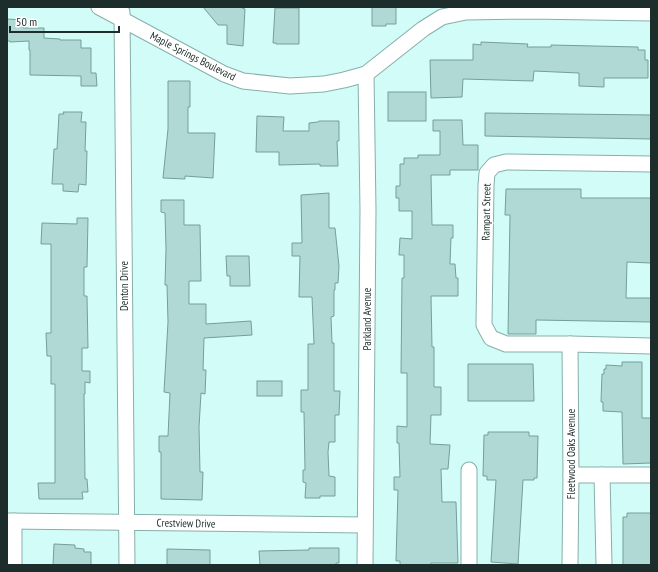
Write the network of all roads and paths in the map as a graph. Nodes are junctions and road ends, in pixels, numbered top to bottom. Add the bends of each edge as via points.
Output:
1 (99, 7) edge
2 (533, 9) edge
3 (122, 13) edge
4 (651, 13) edge
5 (366, 74) junction
6 (651, 164) edge
7 (570, 344) junction
8 (651, 346) edge
9 (469, 470) dead end
10 (571, 475) junction
11 (602, 475) junction
12 (651, 475) edge
13 (10, 521) edge
14 (126, 522) junction
15 (365, 525) junction
16 (14, 565) edge
17 (127, 565) edge
18 (365, 565) edge
19 (469, 565) edge
20 (570, 565) edge
21 (604, 565) edge

1 - 3 street, Maple Springs Boulevard
2 - 4 street, Maple Springs Boulevard
2 - 5 street, Maple Springs Boulevard via 466,12 442,17 423,28
3 - 5 street, Maple Springs Boulevard via 224,74 243,81 290,86 324,84
3 - 14 street, Denton Drive
5 - 15 street, Parkland Avenue via 368,210
6 - 7 street, Rampart Street via 506,162 494,165 487,173 484,325 491,338 506,344
7 - 8 street, Rampart Street
7 - 10 street, Fleetwood Oaks Avenue
9 - 19 street
10 - 11 street
10 - 20 street, Fleetwood Oaks Avenue
11 - 12 street
11 - 21 street
13 - 14 street, Crestview Drive
13 - 16 street
14 - 15 street, Crestview Drive
14 - 17 street, Denton Drive
15 - 18 street, Parkland Avenue

